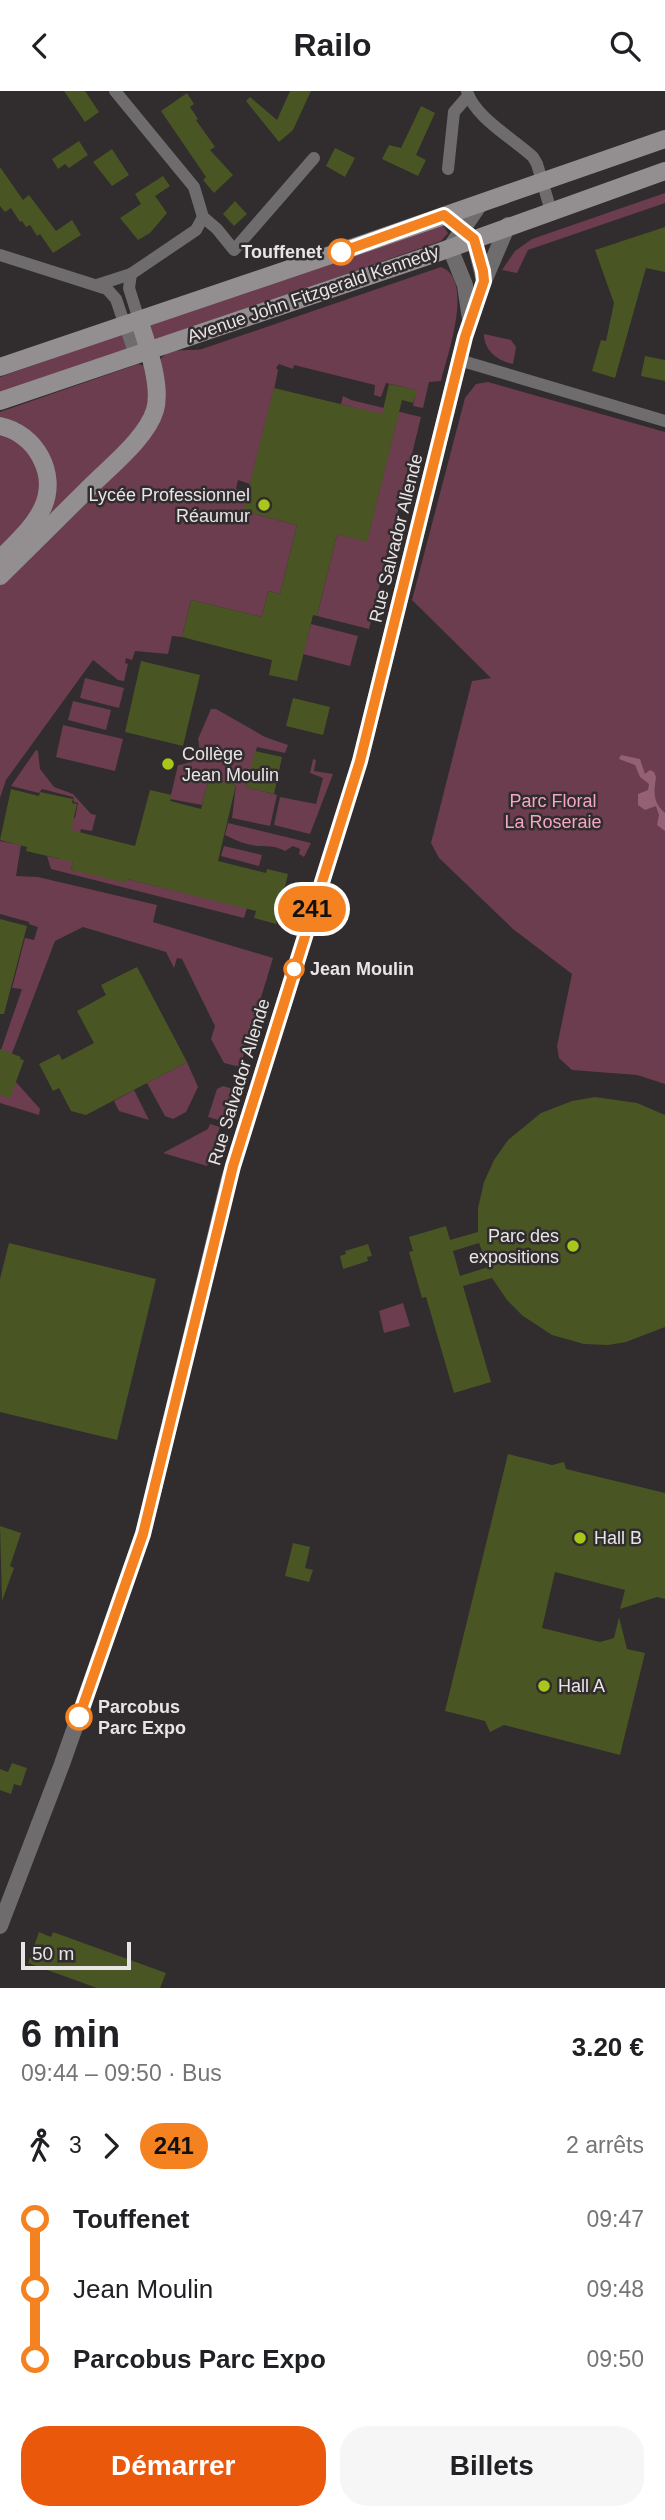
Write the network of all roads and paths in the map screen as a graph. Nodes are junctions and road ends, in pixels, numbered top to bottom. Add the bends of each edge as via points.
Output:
1 (468, 93) edge
2 (122, 94) edge
3 (665, 139) edge
4 (314, 158) dead end
5 (448, 169) dead end
6 (665, 171) edge
7 (543, 181) junction
8 (480, 204) junction
9 (551, 211) junction
10 (444, 215) junction
11 (203, 217) junction
12 (508, 226) junction
13 (469, 234) junction
14 (450, 248) junction
15 (0, 255) edge
16 (131, 274) junction
17 (484, 281) junction
18 (97, 285) junction
19 (470, 322) junction
20 (132, 323) junction
21 (84, 340) junction
22 (142, 352) junction
23 (0, 357) edge
24 (459, 360) junction
25 (0, 367) edge
26 (0, 401) edge
27 (665, 421) edge
28 (0, 426) edge
29 (0, 559) edge
30 (0, 576) edge
31 (0, 1927) edge

1 - 5 street via 454,112
1 - 7 street via 497,128 533,156
2 - 11 street via 194,187
3 - 7 main road, Avenue John Fitzgerald Kennedy
4 - 11 street via 234,250
6 - 9 main road, Avenue John Fitzgerald Kennedy
7 - 8 main road, Avenue John Fitzgerald Kennedy
7 - 9 street
8 - 10 main road, Avenue John Fitzgerald Kennedy
8 - 13 street
9 - 12 main road, Avenue John Fitzgerald Kennedy
10 - 13 street
10 - 20 main road, Avenue John Fitzgerald Kennedy
11 - 16 street via 196,230
12 - 13 main road, Avenue John Fitzgerald Kennedy
12 - 17 street, Rue Salvador Allende
13 - 14 main road, Avenue John Fitzgerald Kennedy
13 - 17 street
14 - 19 street, Rue Salvador Allende via 464,282
14 - 22 main road, Avenue John Fitzgerald Kennedy
15 - 18 street
16 - 18 street
16 - 20 street
17 - 19 street, Rue Salvador Allende
18 - 20 street via 107,289
19 - 24 street, Rue Salvador Allende
20 - 21 main road, Avenue John Fitzgerald Kennedy
20 - 22 main road
21 - 23 main road
21 - 25 main road, Avenue John Fitzgerald Kennedy
22 - 26 main road, Avenue John Fitzgerald Kennedy
22 - 30 main road via 155,380 156,407 140,436
24 - 27 street
24 - 31 street, Rue Salvador Allende via 360,761 229,1179 143,1534
28 - 29 main road via 24,435 37,450 47,487 44,506 33,524

